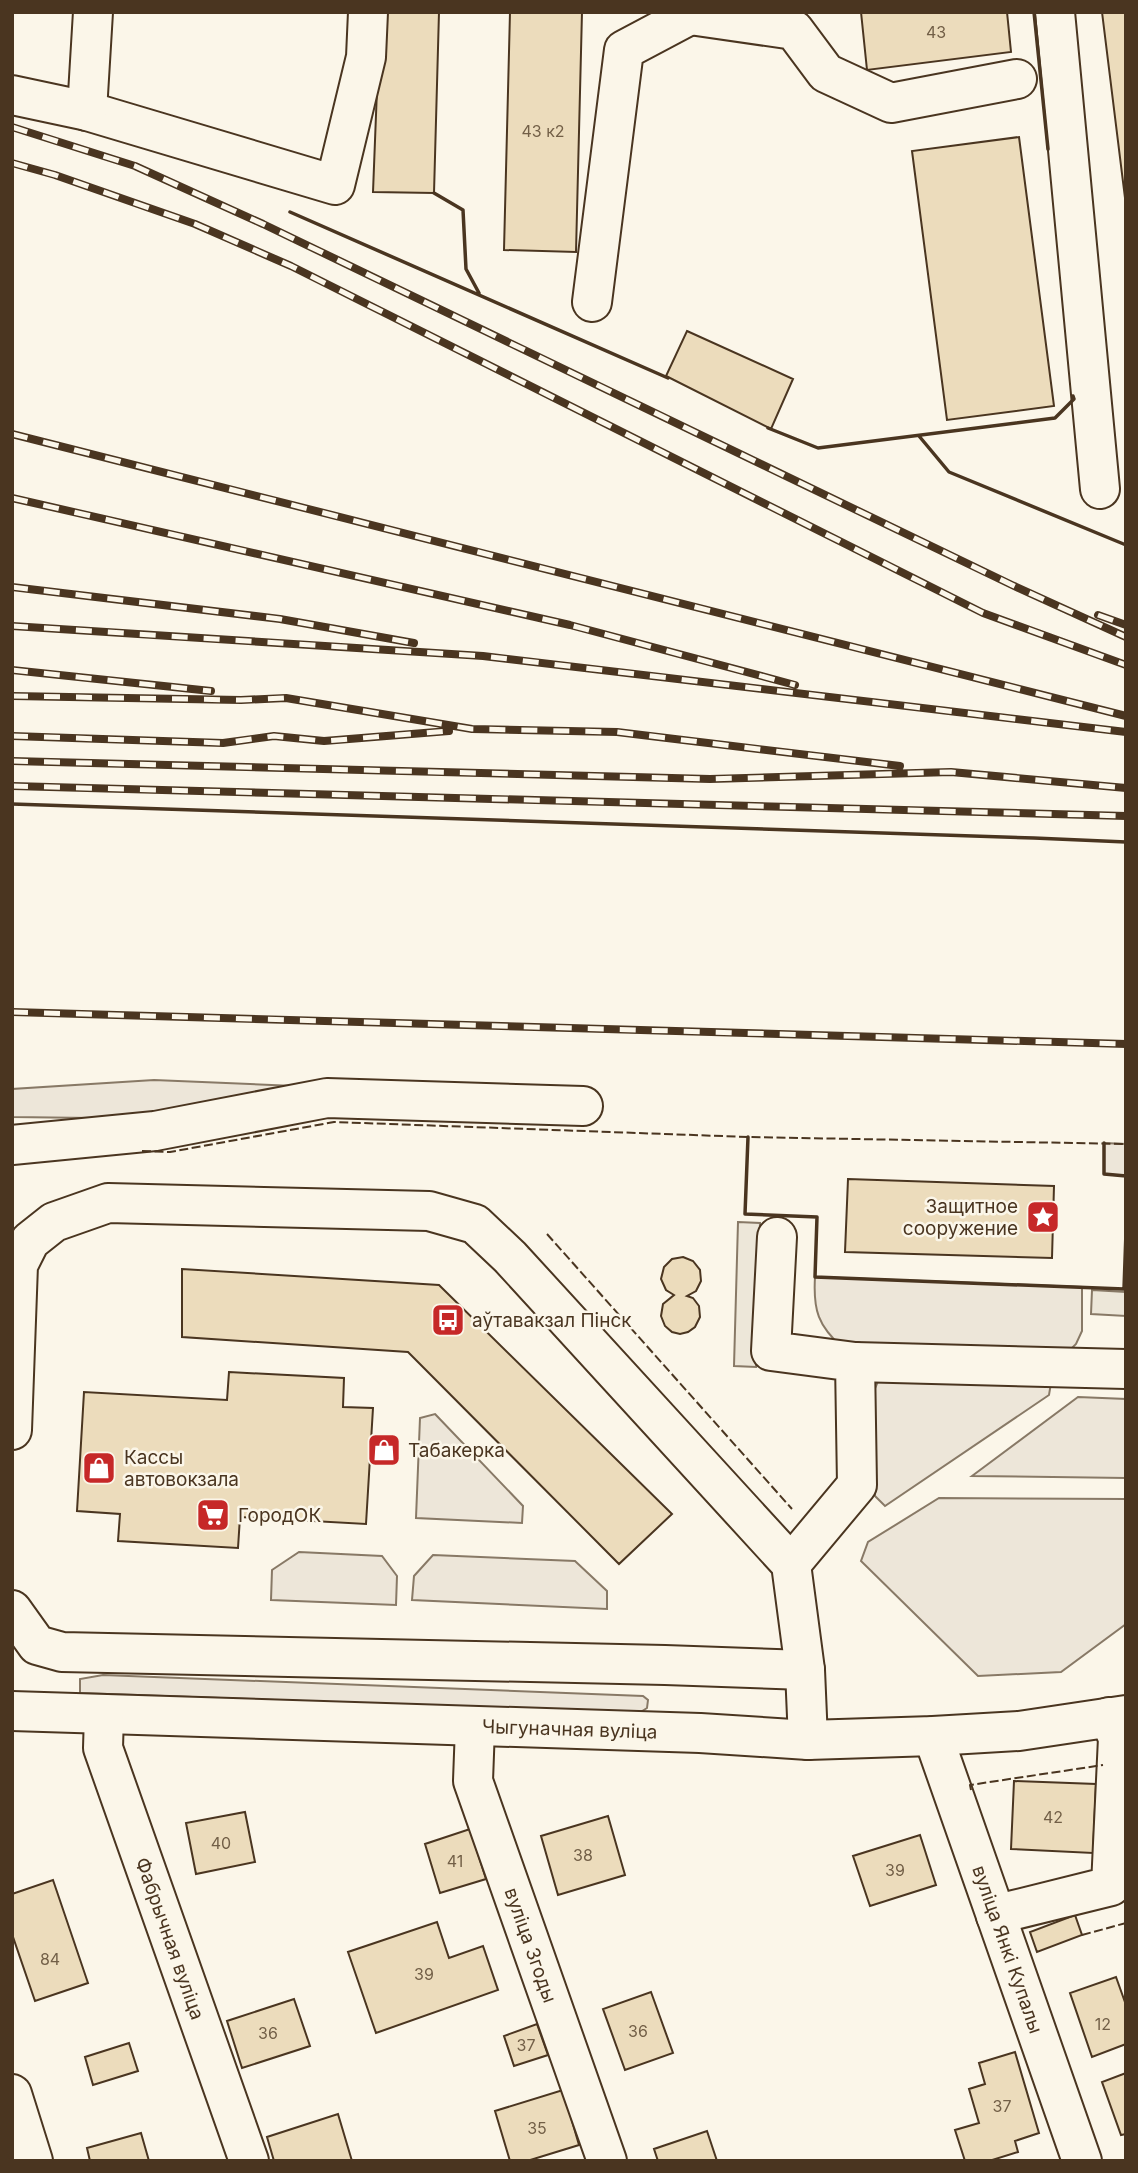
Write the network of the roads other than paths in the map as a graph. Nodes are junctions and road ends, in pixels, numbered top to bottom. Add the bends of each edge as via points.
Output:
1 (93, 12) edge
2 (368, 12) edge
3 (1055, 12) edge
4 (690, 13) edge
5 (1017, 79) dead end
6 (12, 95) edge
7 (87, 111) junction
8 (592, 302) dead end
9 (1100, 489) dead end
10 (583, 1106) dead end
11 (12, 1145) edge
12 (777, 1237) dead end
13 (855, 1362) junction
14 (1126, 1369) edge
15 (12, 1430) edge
16 (791, 1564) junction
17 (12, 1610) edge
18 (805, 1670) junction
19 (12, 1711) edge
20 (104, 1714) junction
21 (1117, 1716) edge
22 (475, 1727) junction
23 (933, 1736) junction
24 (808, 1740) junction
25 (996, 1916) junction
26 (12, 2094) edge
27 (33, 2161) edge
28 (249, 2161) edge
29 (607, 2161) edge
30 (1082, 2161) edge

1 - 7 street
2 - 7 street via 366,57 335,185
3 - 9 street
4 - 5 street via 794,30 826,73 891,103
4 - 8 street via 625,50
6 - 7 street
10 - 11 street via 327,1097 155,1131
12 - 13 street via 771,1351
13 - 14 street
13 - 16 street via 857,1485
15 - 16 street via 18,1265 30,1241 54,1222 108,1203 429,1211 475,1224 510,1257
16 - 18 street
17 - 18 street via 37,1645 62,1652
18 - 24 street
19 - 20 street, Чыгуначная вуліца
20 - 22 street, Чыгуначная вуліца
20 - 28 street, Фабрычная вуліца via 103,1748
21 - 23 street, Чыгуначная вуліца via 1019,1731
21 - 25 street via 1111,1886
22 - 24 street, Чыгуначная вуліца
22 - 29 street, вуліца Згоды via 473,1781
23 - 24 street, Чыгуначная вуліца
23 - 25 street, вуліца Янкі Купалы
25 - 30 street, вуліца Янкі Купалы
26 - 27 street

